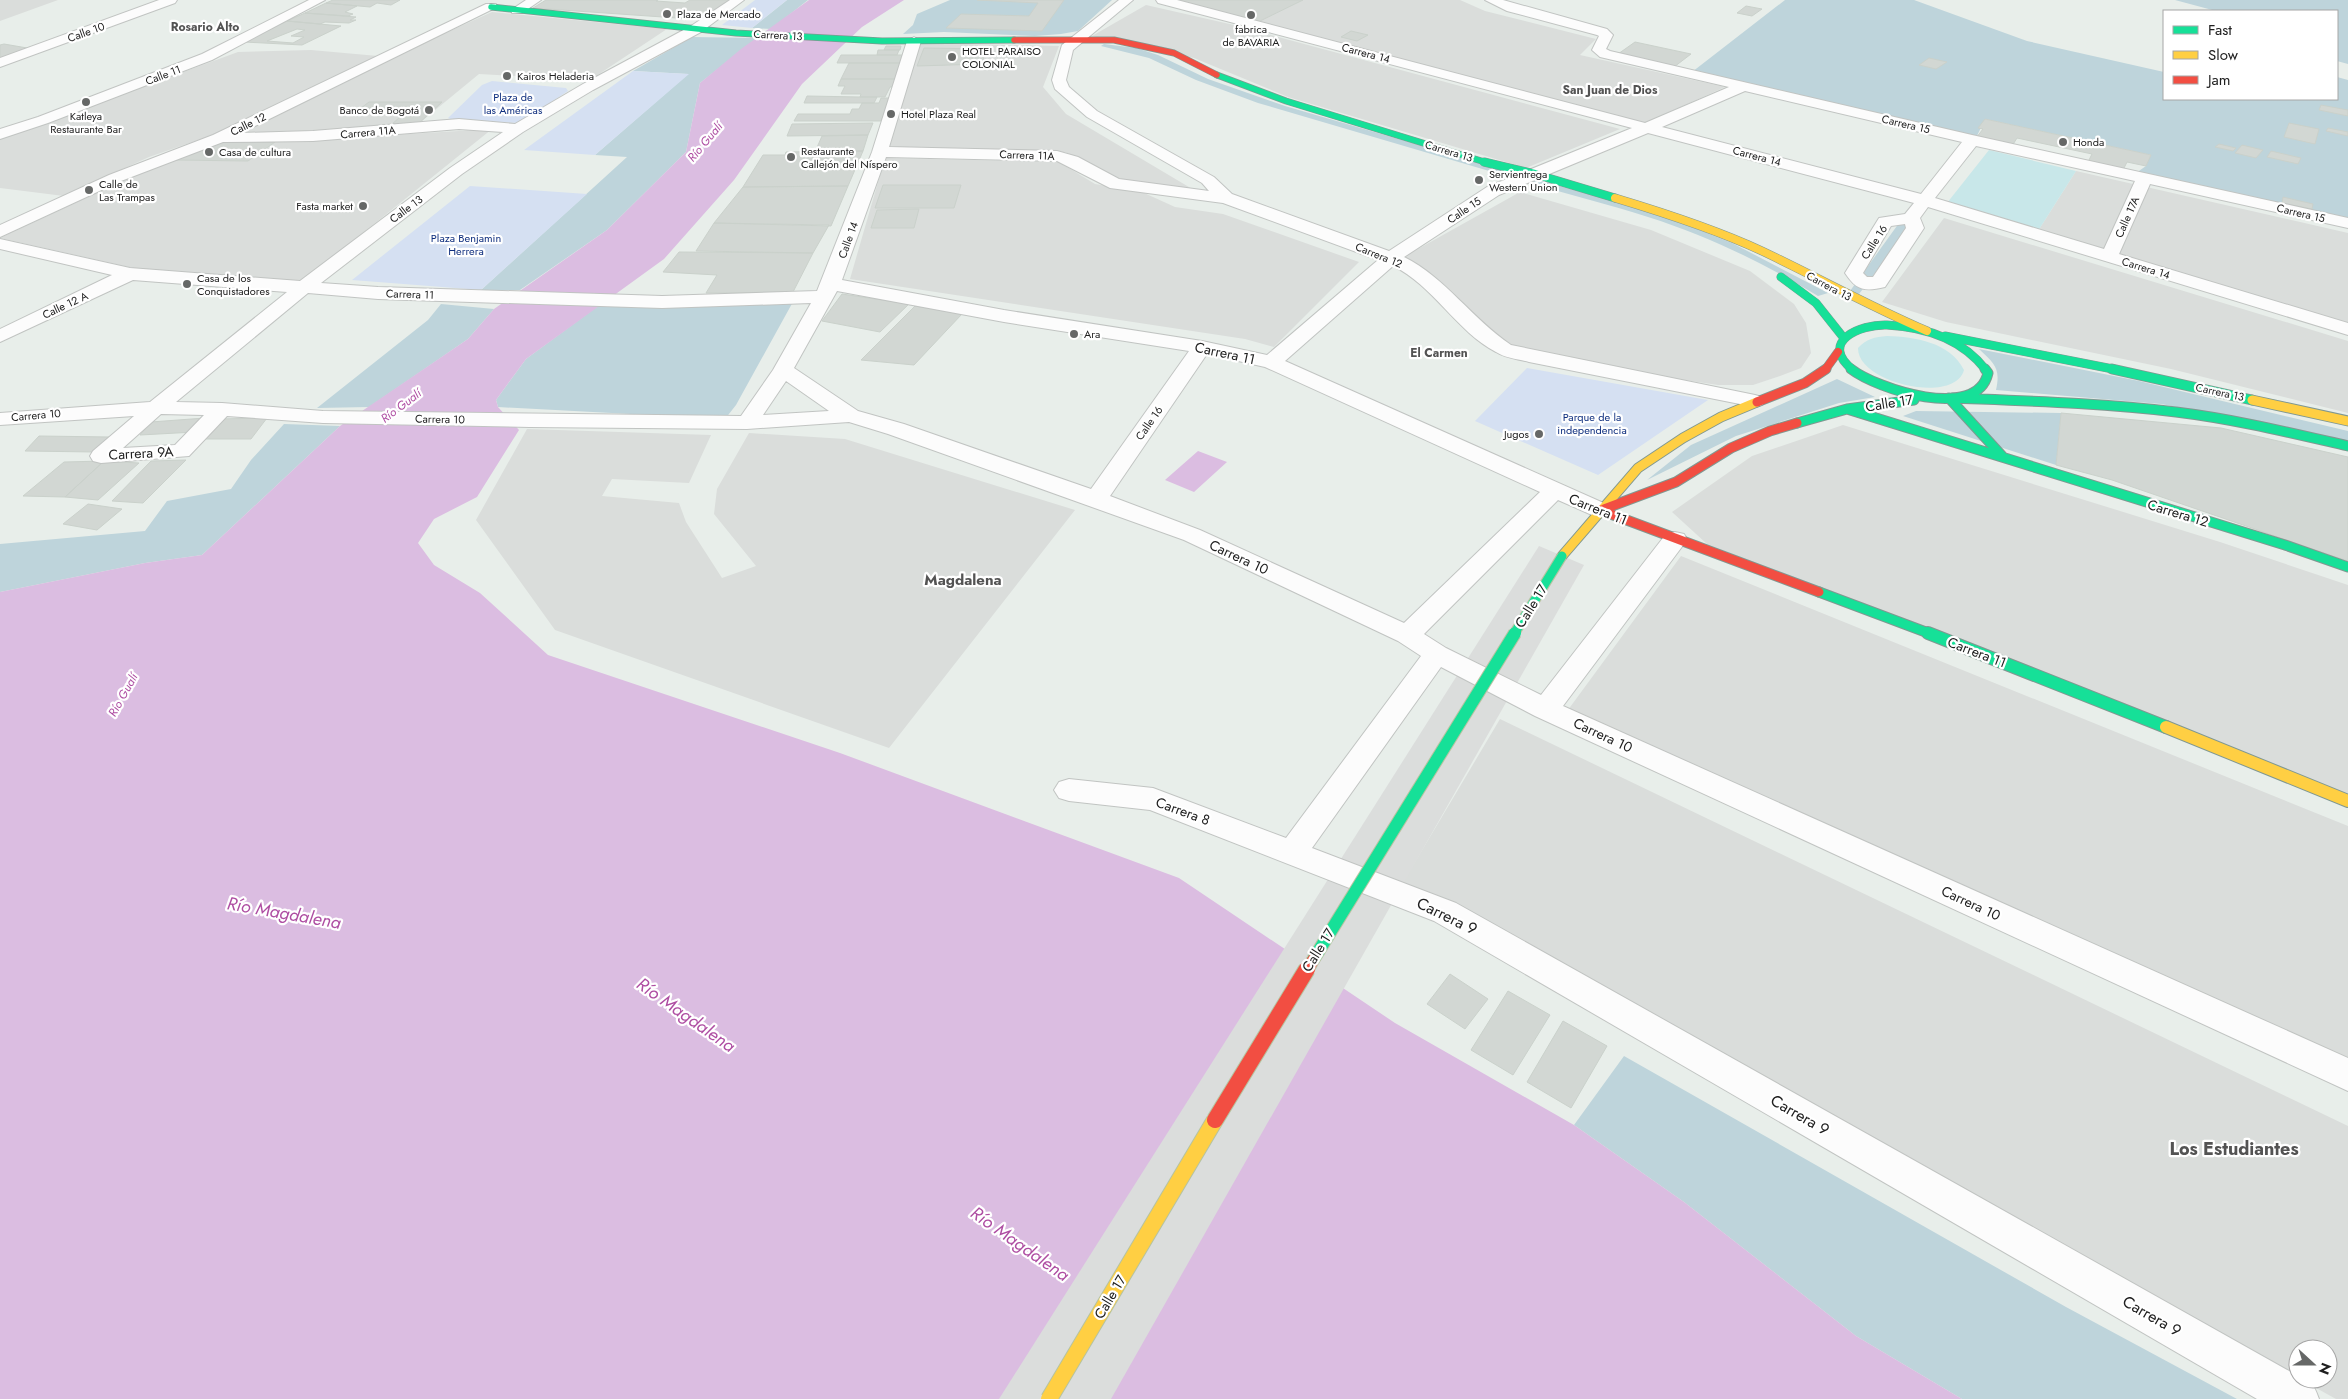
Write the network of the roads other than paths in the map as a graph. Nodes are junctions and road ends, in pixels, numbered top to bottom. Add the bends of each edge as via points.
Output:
1 (171, 0) edge
2 (319, 0) edge
3 (535, 0) edge
4 (738, 0) edge
5 (1127, 0) edge
6 (1162, 0) edge
7 (1491, 0) edge
8 (495, 4) edge
9 (517, 10) junction
10 (696, 29) junction
11 (914, 41) junction
12 (1075, 41) junction
13 (0, 63) edge
14 (1743, 86) junction
15 (1647, 127) junction
16 (518, 129) junction
17 (0, 134) edge
18 (218, 138) junction
19 (1972, 140) junction
20 (880, 152) junction
21 (2144, 178) junction
22 (1534, 181) junction
23 (1517, 182) junction
24 (1226, 198) junction
25 (1926, 201) junction
26 (1611, 209) dead end
27 (1911, 218) junction
28 (2348, 223) edge
29 (0, 232) edge
30 (1684, 232) dead end
31 (0, 244) edge
32 (2109, 257) junction
33 (1391, 258) junction
34 (1768, 270) dead end
35 (130, 274) junction
36 (304, 287) junction
37 (827, 291) junction
38 (1857, 291) junction
39 (2348, 329) edge
40 (1927, 331) junction
41 (0, 336) edge
42 (1945, 336) junction
43 (1842, 337) junction
44 (1202, 347) junction
45 (1838, 352) junction
46 (1271, 362) junction
47 (783, 370) junction
48 (1928, 397) junction
49 (1951, 398) junction
50 (1755, 401) junction
51 (156, 408) junction
52 (222, 409) junction
53 (1846, 410) junction
54 (850, 416) junction
55 (0, 419) edge
56 (2348, 421) edge
57 (747, 423) junction
58 (2348, 446) edge
59 (101, 456) joint
60 (2008, 461) junction
61 (1554, 491) junction
62 (1096, 498) junction
63 (1600, 510) junction
64 (1675, 540) junction
65 (2348, 567) edge
66 (1407, 635) junction
67 (1436, 654) junction
68 (1545, 709) junction
69 (1069, 790) dead end
70 (2348, 801) edge
71 (1292, 852) junction
72 (2348, 1075) edge
73 (1049, 1399) edge
74 (2298, 1399) edge

1 - 13 street, Calle 10
2 - 17 street, Calle 11 via 208,57
3 - 9 street
4 - 10 street, Calle 13
5 - 12 street via 1093,30
6 - 15 street, Carrera 14
7 - 14 street, Carrera 15 via 1602,32 1606,35 1599,50 1605,54
8 - 9 main road, Carrera 13
8 - 18 street, Calle 12
9 - 10 main road, Carrera 13
10 - 11 main road, Carrera 13
10 - 16 street, Calle 13
11 - 12 main road, Carrera 13
11 - 20 street, Calle 14
12 - 22 main road, Carrera 13 via 1114,40 1174,54 1232,82 1286,102
12 - 23 main road, Carrera 13 via 1147,55 1260,103
12 - 24 street, Carrera 12 via 1067,48 1059,80 1062,90 1092,114 1208,180
14 - 15 street, Calle 15
14 - 19 street, Carrera 15
15 - 22 street, Calle 15
15 - 25 street, Carrera 14
16 - 18 street, Carrera 11A via 459,124 313,136
16 - 36 street, Calle 13 via 456,171
18 - 29 street, Calle 12 via 115,178
19 - 21 street, Carrera 15
19 - 25 street
20 - 24 street, Carrera 11A via 1057,156 1075,160 1108,182
20 - 37 street, Calle 14
21 - 28 street, Carrera 15
21 - 32 street, Calle 17A
22 - 23 street, Calle 15
22 - 38 main road, Carrera 13 via 1692,222
23 - 33 street, Calle 15 via 1493,191
24 - 33 street, Carrera 12
25 - 27 street
25 - 32 street, Carrera 14
26 - 30 main road
27 - 38 street, Calle 16 via 1915,228 1878,282
27 - 38 street, Calle 16 via 1885,222 1854,274
31 - 35 street, Carrera 11
32 - 39 street, Carrera 14
33 - 46 street, Calle 15
33 - 50 street, Carrera 12 via 1414,270 1484,336 1504,349
34 - 43 main road, Carrera 13 via 1803,291 1820,306
35 - 36 street, Carrera 11
35 - 41 street, Calle 12 A
36 - 37 street, Carrera 11 via 435,295 662,302
36 - 51 street, Calle 13
37 - 44 street, Carrera 11
37 - 47 street, Calle 14
38 - 40 main road, Carrera 13 via 1889,316
40 - 42 main road
40 - 43 main road via 1885,325 1852,330
42 - 49 main road via 1982,360 1988,373 1985,384 1973,393
42 - 56 main road, Carrera 13 via 2073,360
43 - 45 main road
44 - 46 street, Carrera 11
44 - 62 street, Calle 16
45 - 48 main road via 1859,376 1880,386
45 - 50 main road, Calle 17 via 1824,372 1805,383
46 - 61 street, Carrera 11
47 - 54 street, Carrera 10
47 - 57 street, Calle 14
48 - 49 main road, Carrera 13
48 - 53 main road, Calle 17
49 - 58 main road, Carrera 13 via 2107,406 2208,417
49 - 60 main road, Carrera 12
50 - 63 main road, Calle 17 via 1683,438 1638,468
51 - 52 street, Carrera 10
51 - 55 street, Carrera 10
51 - 59 street, Calle 13
52 - 57 street, Carrera 10 via 323,417
52 - 59 street, Carrera 9A via 181,451
53 - 60 main road, Carrera 12
53 - 63 main road, Calle 17 via 1770,431 1731,448 1676,482
54 - 57 street, Carrera 10
54 - 62 street, Carrera 10
60 - 65 main road, Carrera 12
61 - 63 street, Carrera 11
61 - 66 street
62 - 66 street, Carrera 10 via 1192,536
63 - 64 main road, Carrera 11
63 - 73 main road, Calle 17, bridge via 1562,556 1264,1039
64 - 68 street
64 - 70 main road, Carrera 11 via 1987,656
66 - 67 street, Carrera 10
67 - 68 street, Carrera 10
67 - 71 street
68 - 72 street, Carrera 10
69 - 71 street, Carrera 8 via 1152,799
71 - 74 street, Carrera 9 via 1445,912

